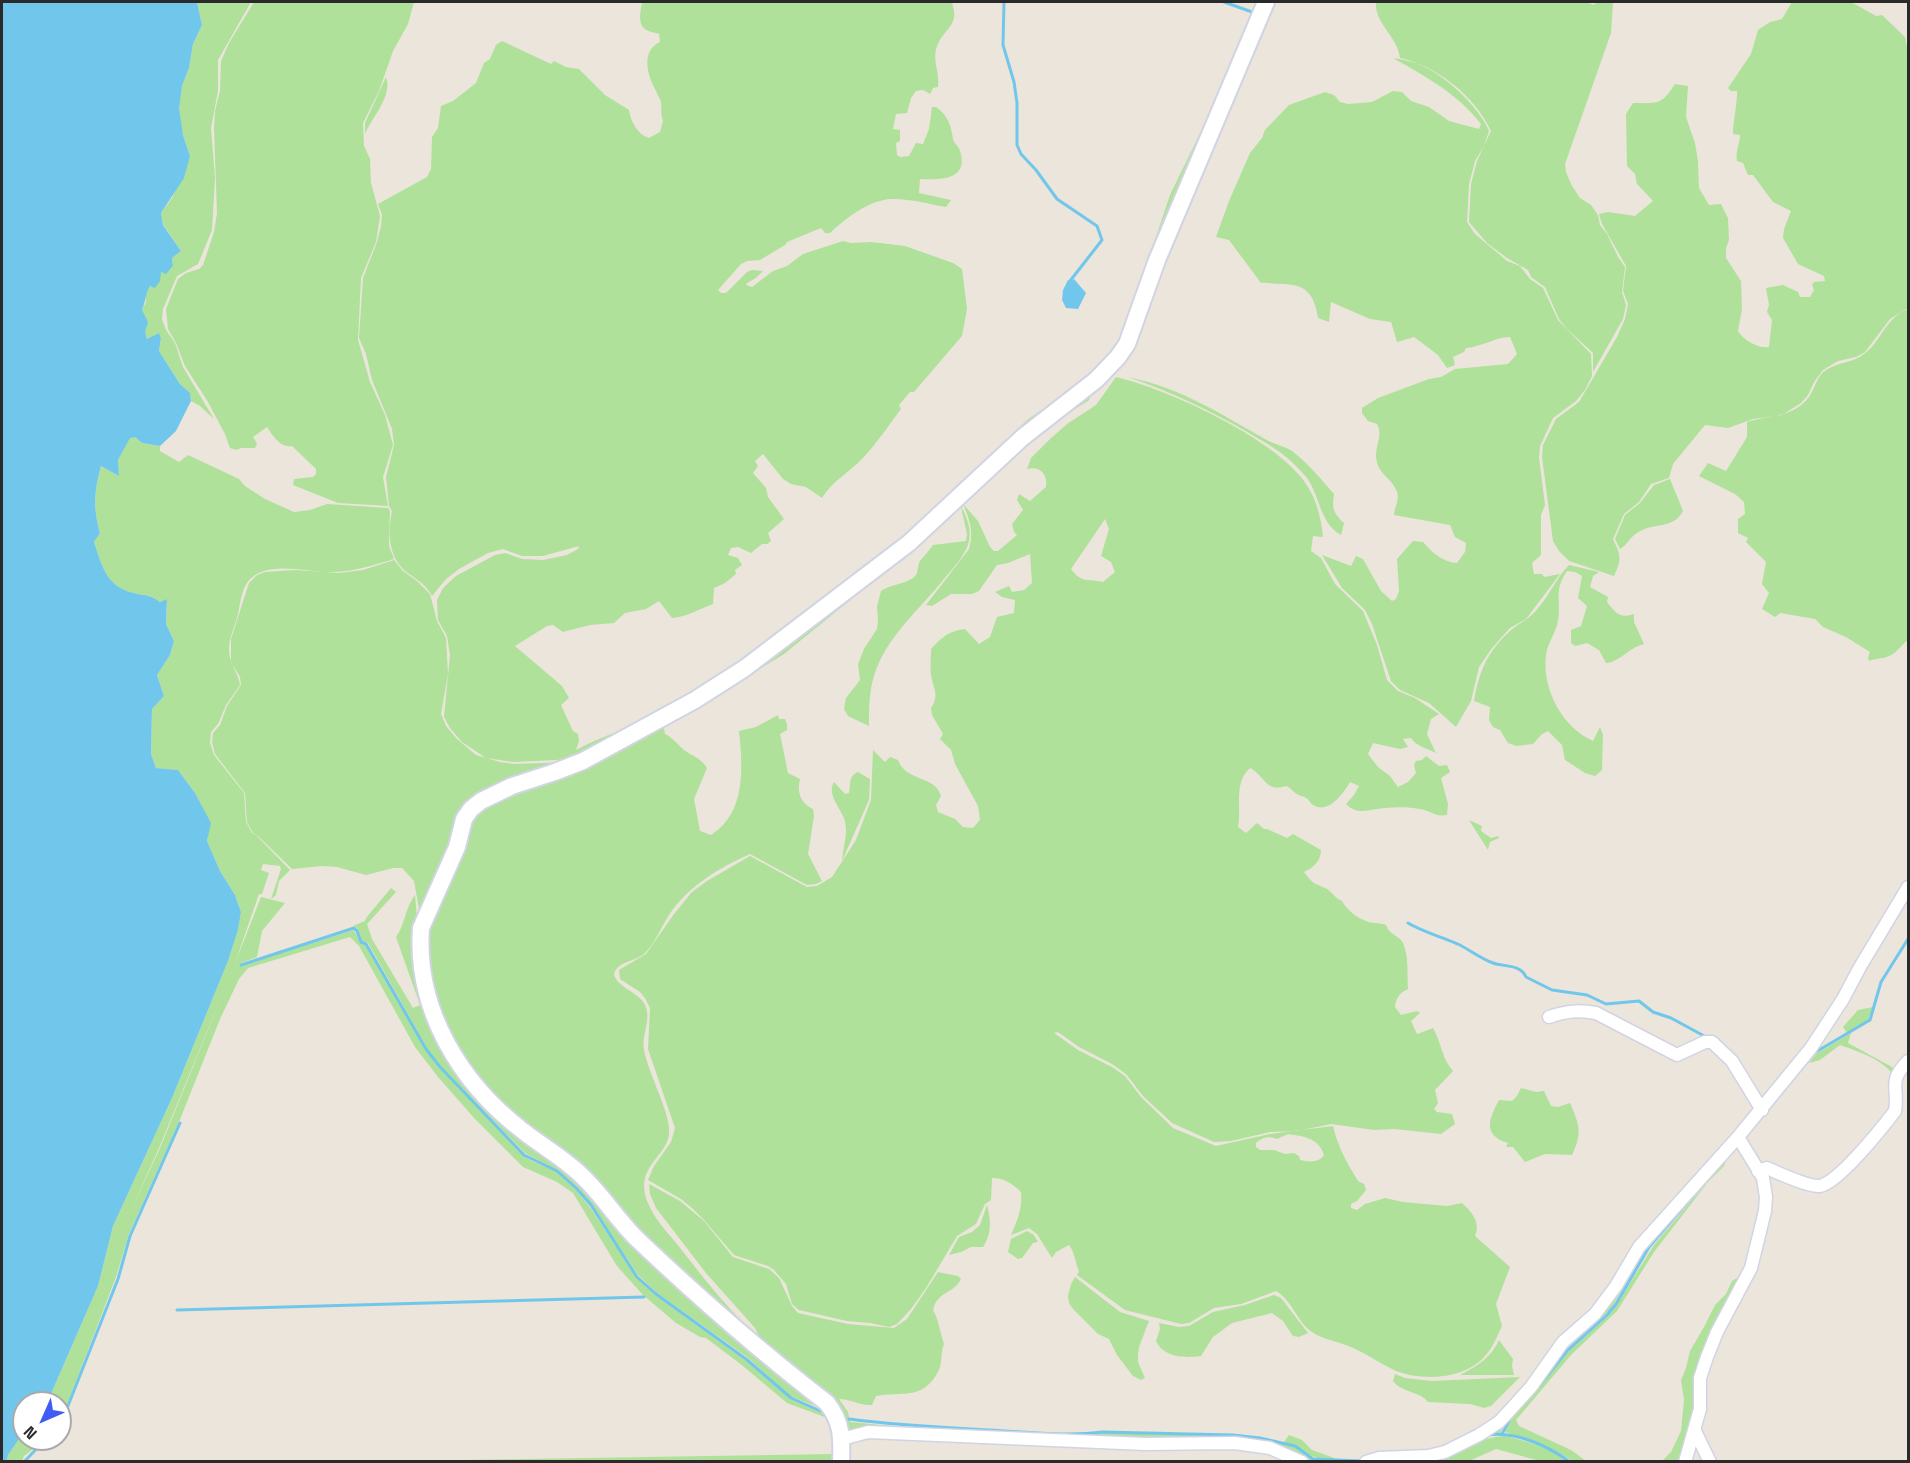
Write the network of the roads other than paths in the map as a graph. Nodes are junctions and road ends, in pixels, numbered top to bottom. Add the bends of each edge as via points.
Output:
1 (1266, 2) edge
2 (1908, 887) edge
3 (1550, 1017) dead end
4 (1908, 1061) edge
5 (1762, 1110) junction
6 (1738, 1137) junction
7 (1758, 1171) junction
8 (1695, 1431) junction
9 (842, 1439) junction
10 (841, 1461) edge
11 (1302, 1461) edge
12 (1366, 1461) edge
13 (1685, 1461) edge
14 (1710, 1461) edge

1 - 9 street via 1157,260 1127,344 1118,357 1096,380 1023,437 909,543 745,668 583,761 512,786 471,809 422,928 420,942 430,1005 460,1068 521,1130 585,1178 636,1238 827,1403 838,1419
2 - 5 street via 1811,1048
3 - 5 street via 1575,1010 1596,1013 1677,1055 1712,1042 1732,1061
4 - 7 street via 1897,1072 1896,1111 1827,1184 1812,1186 1767,1168
5 - 6 street
6 - 7 street
6 - 12 street via 1639,1247 1596,1314 1563,1342 1531,1387 1499,1422 1445,1452
7 - 8 street via 1763,1178 1765,1204 1751,1268 1717,1332 1700,1378
8 - 13 street
8 - 14 street
9 - 10 street
9 - 11 street via 868,1432 1145,1444 1235,1443 1270,1448

